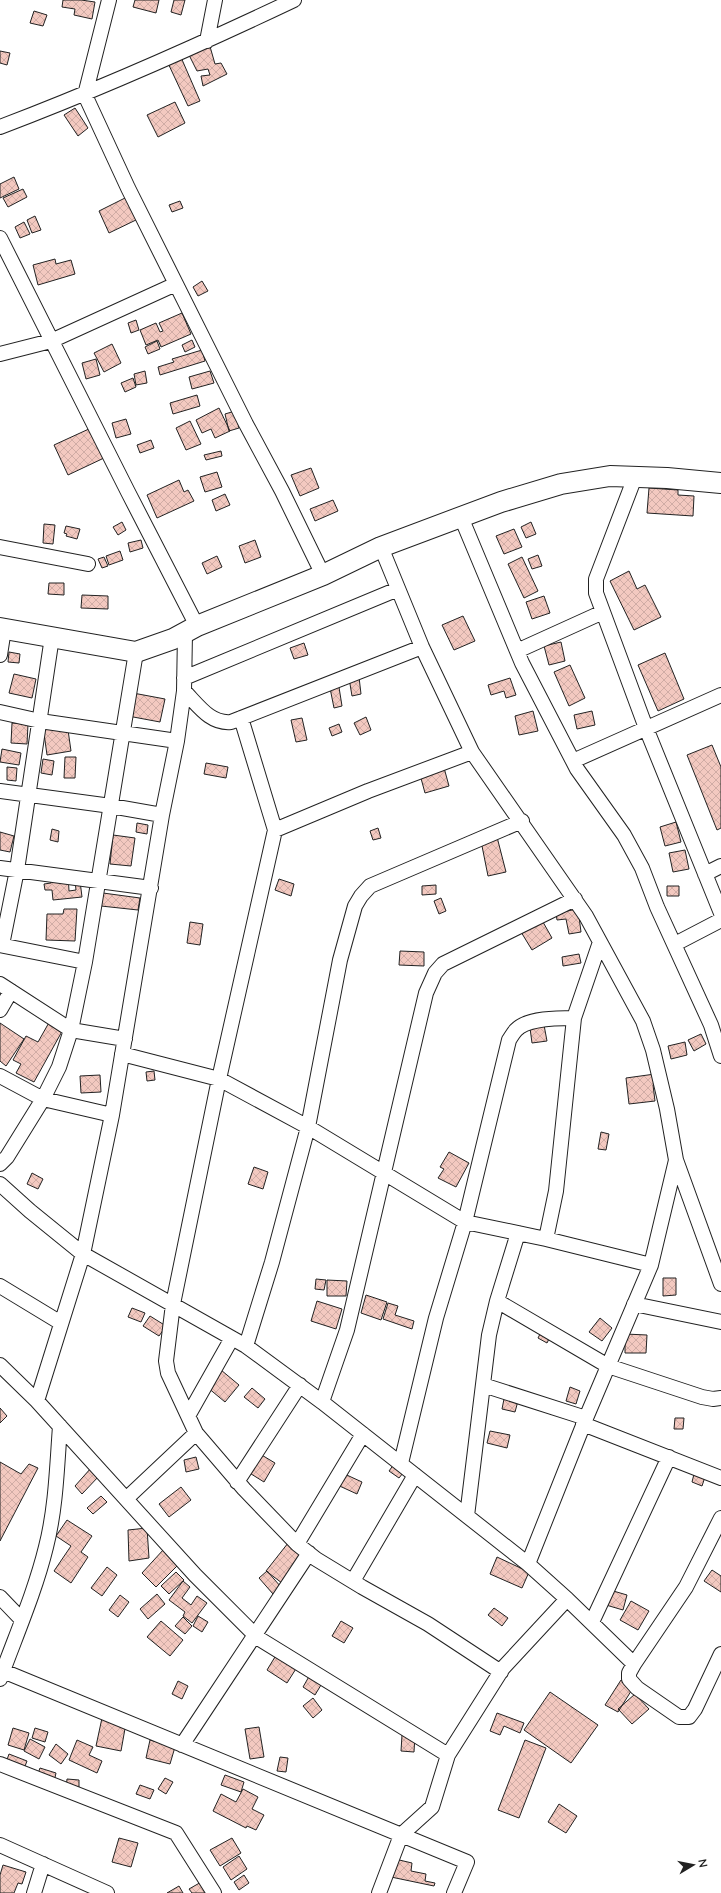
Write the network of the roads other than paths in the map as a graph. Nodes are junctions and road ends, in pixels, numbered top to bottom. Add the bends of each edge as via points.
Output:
1 (110, 0) edge
2 (215, 0) edge
3 (294, 0) edge
4 (207, 41) junction
5 (85, 95) junction
6 (0, 127) edge
7 (0, 238) edge
8 (176, 284) junction
9 (51, 341) junction
10 (0, 354) edge
11 (635, 477) junction
12 (721, 483) edge
13 (462, 517) junction
14 (0, 547) edge
15 (381, 547) junction
16 (88, 564) dead end
17 (322, 575) junction
18 (398, 590) junction
19 (603, 612) junction
20 (2, 628) edge
21 (191, 630) junction
22 (52, 637) junction
23 (422, 647) junction
24 (517, 651) junction
25 (136, 652) junction
26 (0, 655) edge
27 (184, 684) junction
28 (721, 695) edge
29 (0, 712) edge
30 (241, 718) junction
31 (40, 721) junction
32 (646, 728) junction
33 (123, 733) junction
34 (177, 741) junction
35 (472, 752) junction
36 (573, 761) junction
37 (0, 791) edge
38 (28, 796) junction
39 (111, 806) junction
40 (162, 815) junction
41 (522, 821) junction
42 (274, 830) junction
43 (721, 866) edge
44 (0, 868) edge
45 (17, 870) junction
46 (705, 874) junction
47 (98, 881) junction
48 (151, 888) junction
49 (575, 899) junction
50 (721, 913) edge
51 (721, 920) edge
52 (600, 942) junction
53 (675, 944) junction
54 (1, 945) edge
55 (85, 962) junction
56 (6, 987) edge
57 (0, 1010) edge
58 (574, 1018) junction
59 (71, 1030) junction
60 (125, 1039) junction
61 (122, 1054) junction
62 (721, 1056) edge
63 (0, 1076) edge
64 (219, 1079) junction
65 (43, 1099) junction
66 (112, 1115) junction
67 (308, 1127) junction
68 (676, 1160) junction
69 (0, 1164) edge
70 (385, 1172) junction
71 (0, 1184) edge
72 (465, 1222) junction
73 (518, 1233) junction
74 (546, 1239) junction
75 (83, 1254) junction
76 (651, 1266) junction
77 (721, 1284) edge
78 (0, 1286) edge
79 (497, 1301) junction
80 (173, 1304) junction
81 (634, 1304) junction
82 (721, 1322) edge
83 (61, 1323) junction
84 (232, 1338) junction
85 (246, 1346) junction
86 (0, 1365) edge
87 (608, 1366) junction
88 (300, 1385) junction
89 (483, 1385) junction
90 (721, 1398) edge
91 (37, 1401) junction
92 (322, 1402) junction
93 (188, 1416) junction
94 (584, 1421) junction
95 (60, 1426) junction
96 (196, 1433) junction
97 (363, 1434) junction
98 (669, 1457) junction
99 (401, 1463) junction
100 (415, 1475) junction
101 (721, 1478) edge
102 (237, 1482) junction
103 (127, 1498) junction
104 (467, 1516) junction
105 (721, 1518) edge
106 (297, 1544) junction
107 (308, 1553) junction
108 (528, 1564) junction
109 (353, 1582) junction
110 (0, 1598) edge
111 (567, 1599) junction
112 (22, 1620) junction
113 (592, 1622) junction
114 (254, 1635) junction
115 (721, 1654) edge
116 (634, 1664) junction
117 (501, 1672) junction
118 (1, 1675) edge
119 (182, 1745) junction
120 (448, 1755) junction
121 (0, 1764) edge
122 (401, 1835) junction
123 (0, 1845) edge
124 (43, 1864) junction
125 (34, 1893) edge
126 (107, 1893) edge
127 (214, 1893) edge
128 (379, 1893) edge
129 (454, 1893) edge

1 - 5 street
2 - 4 street
3 - 4 street
4 - 5 street
5 - 6 street
5 - 8 street
7 - 9 street
8 - 9 street
8 - 17 street
9 - 10 street
9 - 21 street
11 - 12 main road
11 - 13 main road via 610,476 561,484
11 - 19 street via 596,579 596,593
13 - 15 main road
13 - 24 street
14 - 16 street
15 - 17 main road
15 - 18 street
17 - 21 main road
18 - 23 street
18 - 27 street
19 - 24 street
19 - 32 street
20 - 22 main road
20 - 26 street
21 - 25 main road
21 - 27 street
22 - 25 main road
22 - 31 street
23 - 30 street
23 - 35 street
24 - 36 street
25 - 33 street
27 - 30 street via 217,722 231,722
27 - 34 street
28 - 32 street
29 - 31 street
30 - 42 street
31 - 33 street
31 - 38 street
32 - 36 street
32 - 46 street
33 - 34 street
33 - 39 street
34 - 40 street
35 - 41 street
35 - 42 street
36 - 53 street via 624,835 642,868
37 - 38 street
38 - 39 street
38 - 45 street
39 - 40 street
39 - 47 street
40 - 48 street
41 - 49 street
41 - 67 street via 387,877 370,886 360,896 340,960
42 - 64 street
43 - 46 street
44 - 45 street
45 - 47 street
45 - 54 street
46 - 50 street
47 - 48 street
47 - 55 street
48 - 60 street
49 - 52 street
49 - 70 street via 443,964 435,972 426,993
51 - 53 street
52 - 58 street
52 - 68 street via 645,1028 653,1050
53 - 62 street via 711,1025
54 - 55 street
55 - 59 street
56 - 57 street
56 - 59 street
58 - 72 street via 530,1022 517,1028 509,1040
58 - 74 street via 556,1191
59 - 60 street
59 - 65 street via 59,1068
60 - 61 street
61 - 64 street
61 - 66 street
63 - 65 street
64 - 67 street
64 - 80 street
65 - 66 street
65 - 69 street
66 - 75 street
67 - 70 street
67 - 85 street via 272,1262
68 - 76 street
68 - 77 street
70 - 72 street
70 - 92 street via 347,1330
71 - 75 street
72 - 73 street
72 - 99 street via 436,1318
73 - 74 street
73 - 79 street
74 - 76 street
75 - 80 street
75 - 83 street
76 - 81 street
78 - 83 street
79 - 87 street
79 - 89 street via 489,1335
80 - 84 street
80 - 93 street via 166,1361 168,1372
81 - 82 street
81 - 87 street
83 - 91 street
84 - 85 street
84 - 93 street
85 - 88 street
86 - 91 street
87 - 90 street via 702,1397 713,1400
87 - 94 street
88 - 92 street
88 - 102 street
89 - 94 street
89 - 104 street
91 - 95 street
92 - 97 street
93 - 96 street
94 - 98 street
94 - 108 street
95 - 103 street
95 - 112 street via 54,1505 46,1546
96 - 102 street
96 - 103 street
97 - 99 street
97 - 106 street
98 - 101 street
98 - 113 street
99 - 100 street
100 - 104 street
100 - 109 street
102 - 106 street
103 - 114 street via 195,1575
104 - 108 street
105 - 116 street via 686,1587
106 - 107 street
107 - 109 street
107 - 114 street
108 - 111 street
109 - 117 street via 428,1624
110 - 112 street
111 - 113 street
111 - 117 street
112 - 118 street
113 - 116 street
114 - 119 street
114 - 120 street
115 - 116 street via 695,1709 685,1718 679,1717 631,1683 629,1673
117 - 120 street
118 - 119 street
119 - 122 street
120 - 122 street via 432,1807
121 - 127 street via 176,1833
122 - 128 street
122 - 129 street via 467,1862
123 - 124 street
124 - 125 street
124 - 126 street

